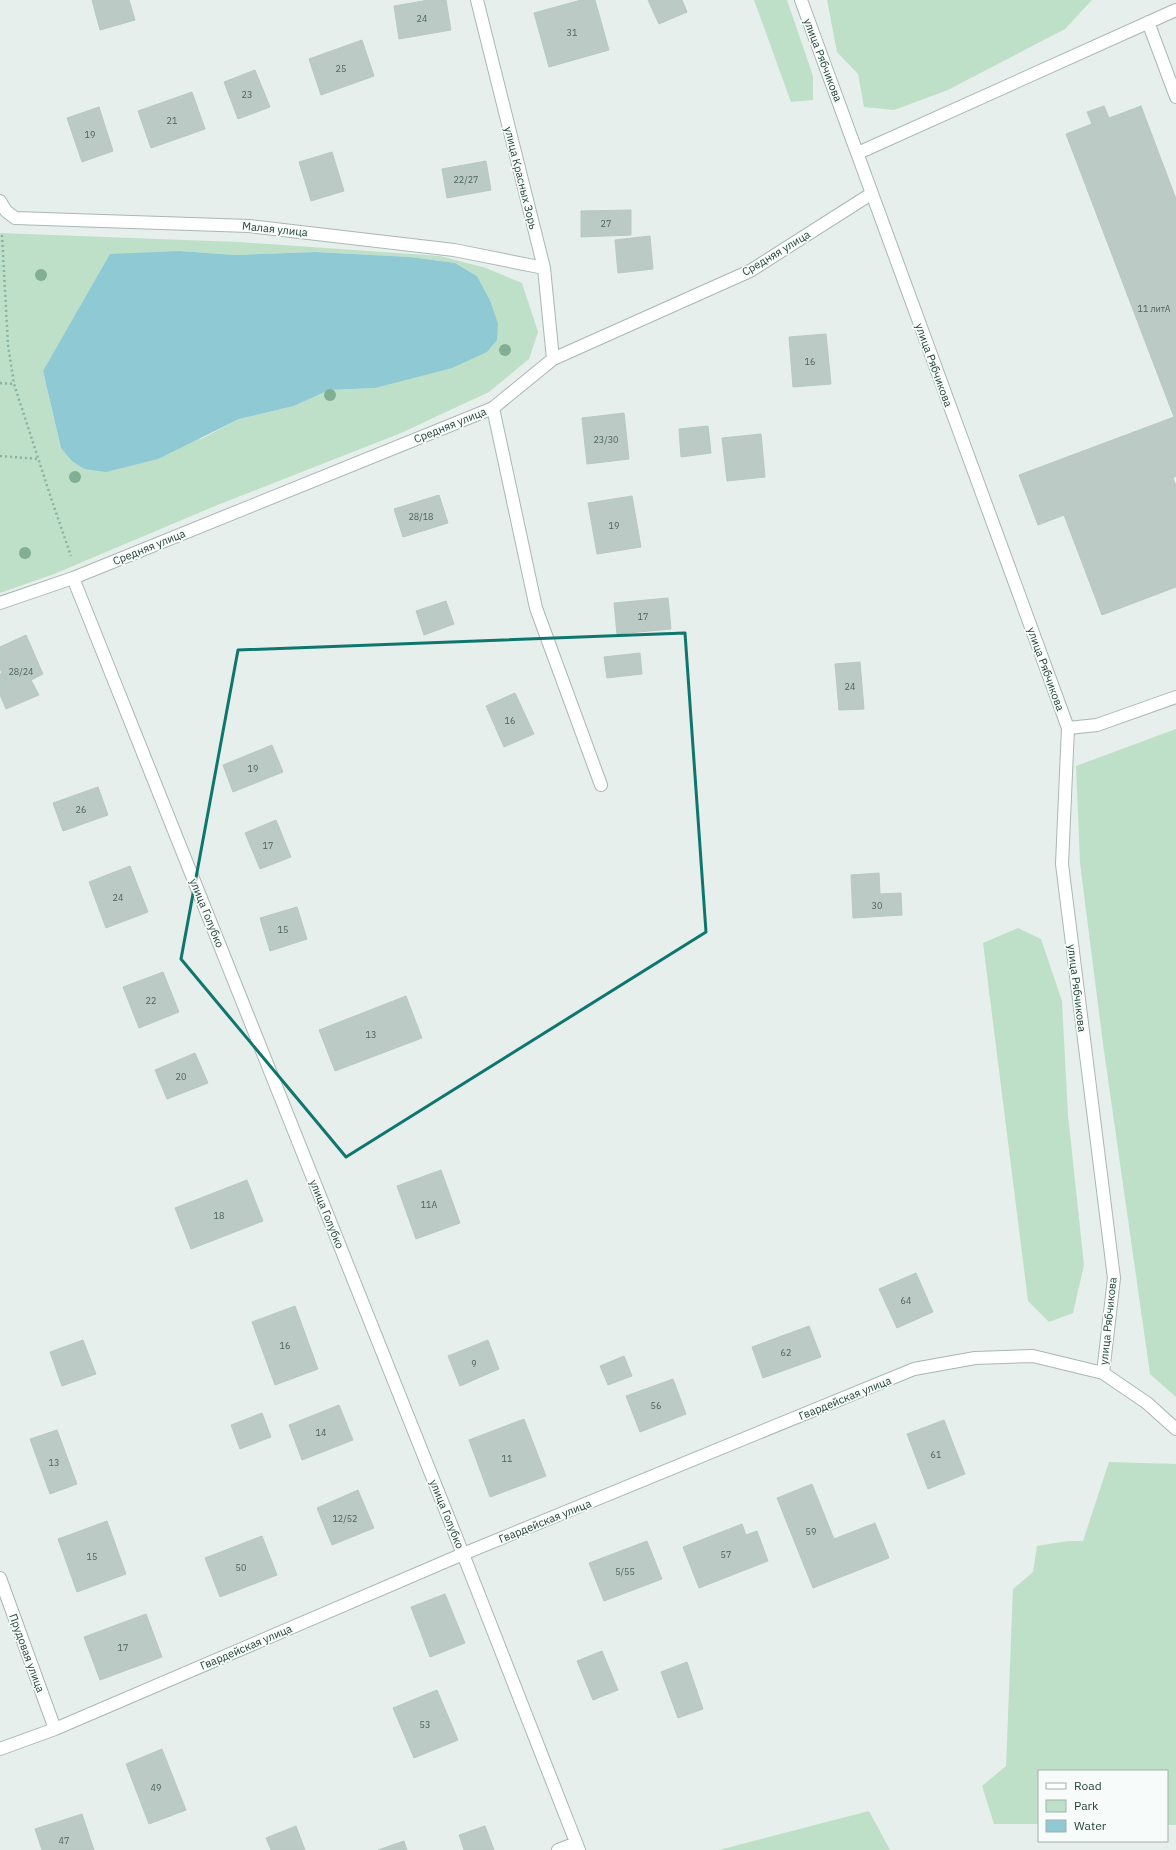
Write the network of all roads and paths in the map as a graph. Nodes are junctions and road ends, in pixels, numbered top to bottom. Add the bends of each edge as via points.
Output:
1 (478, 0) edge
2 (801, 0) edge
3 (1176, 10) edge
4 (1148, 22) junction
5 (1176, 97) edge
6 (858, 153) junction
7 (871, 194) junction
8 (3, 206) edge
9 (544, 268) junction
10 (553, 359) junction
11 (0, 383) edge
12 (14, 384) junction
13 (493, 408) junction
14 (0, 456) edge
15 (38, 459) junction
16 (73, 578) junction
17 (0, 603) edge
18 (1176, 697) edge
19 (1068, 728) junction
20 (601, 785) dead end
21 (1103, 1373) junction
22 (1176, 1429) edge
23 (463, 1554) junction
24 (0, 1578) edge
25 (55, 1728) junction
26 (0, 1749) edge
27 (577, 1846) edge
28 (558, 1850) edge

1 - 9 street, улица Красных Зорь
2 - 6 street, улица Рябчикова
3 - 4 street
4 - 5 street
4 - 6 street
6 - 7 street, улица Рябчикова
7 - 10 street, Средняя улица via 750,271
7 - 19 street, улица Рябчикова
8 - 9 street, Малая улица via 15,218 249,226 454,250
8 - 12 path via 1,227 8,345
9 - 10 street, улица Красных Зорь
10 - 13 street, Средняя улица
11 - 12 path
12 - 15 path
13 - 16 street, Средняя улица
13 - 20 street via 536,608
14 - 15 path
15 - 16 path via 72,558
16 - 17 street, Средняя улица
16 - 23 street, улица Голубко
18 - 19 street via 1097,725
19 - 21 street, улица Рябчикова via 1062,864 1114,1278
21 - 22 street via 1147,1403
21 - 23 street, Гвардейская улица via 1033,1356 975,1358 914,1369
23 - 25 street, Гвардейская улица
23 - 27 street, улица Голубко
24 - 25 street, Прудовая улица
25 - 26 street, Гвардейская улица
27 - 28 street

